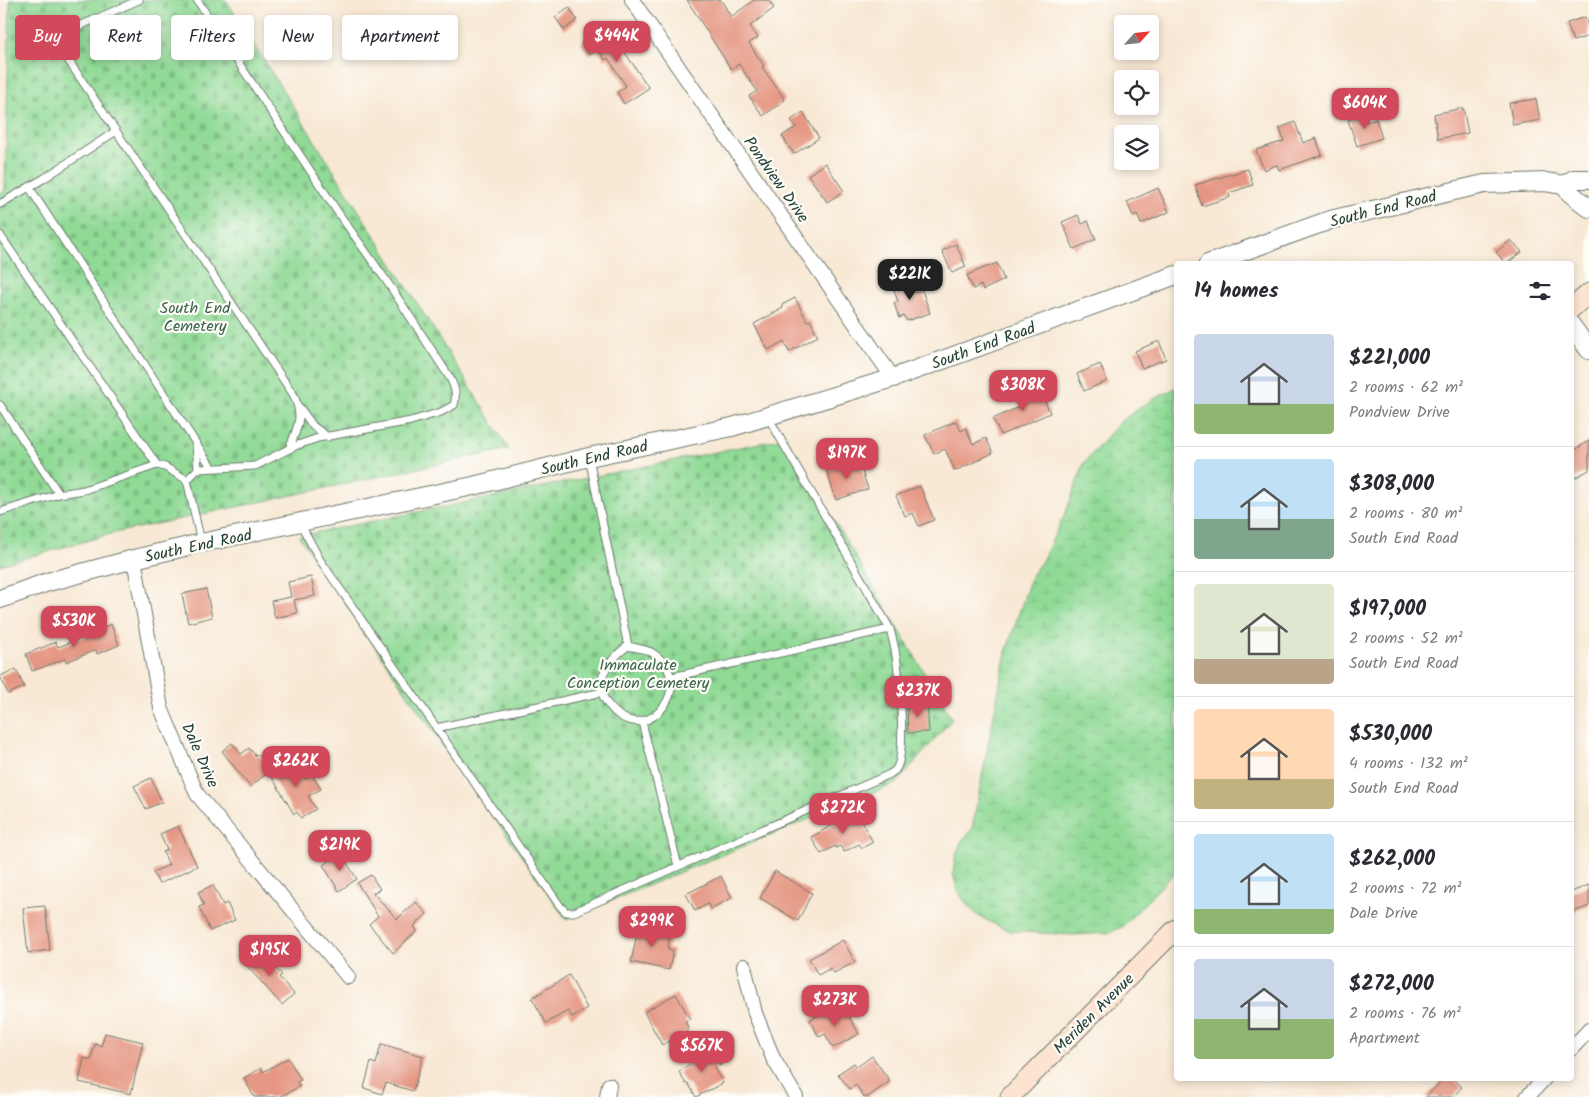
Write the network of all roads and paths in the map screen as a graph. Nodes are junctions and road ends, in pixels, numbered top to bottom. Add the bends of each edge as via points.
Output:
1 (138, 0) edge
2 (197, 0) edge
3 (632, 0) edge
4 (116, 132) junction
5 (1589, 179) edge
6 (1564, 185) junction
7 (29, 187) junction
8 (0, 204) edge
9 (1589, 208) edge
10 (0, 235) edge
11 (1216, 261) edge
12 (1174, 276) edge
13 (1589, 293) edge
14 (1574, 306) edge
15 (1574, 329) edge
16 (1589, 350) edge
17 (893, 378) junction
18 (0, 405) edge
19 (298, 405) junction
20 (768, 416) junction
21 (328, 437) junction
22 (196, 442) junction
23 (288, 450) junction
24 (589, 457) junction
25 (157, 465) junction
26 (212, 468) junction
27 (198, 469) junction
28 (187, 480) junction
29 (59, 494) junction
30 (0, 512) edge
31 (300, 523) junction
32 (201, 543) junction
33 (134, 559) junction
34 (0, 599) edge
35 (890, 629) junction
36 (628, 646) junction
37 (672, 677) junction
38 (602, 692) junction
39 (642, 722) junction
40 (436, 728) junction
41 (678, 866) junction
42 (1174, 931) edge
43 (744, 966) dead end
44 (348, 978) dead end
45 (1589, 1030) edge
46 (1574, 1046) edge
47 (1542, 1081) edge
48 (796, 1097) edge
49 (1010, 1097) edge
50 (1527, 1097) edge

1 - 4 lane via 84,24 60,41 66,57
2 - 21 lane via 455,388 454,405 442,412
3 - 17 street, Pondview Drive
4 - 7 lane
4 - 19 lane
5 - 6 street, South End Road via 1574,179
6 - 9 street
6 - 11 street, South End Road via 1545,182 1484,184 1330,220
7 - 8 lane
7 - 22 lane
10 - 25 lane
12 - 17 street, South End Road
13 - 14 main road
15 - 16 street
17 - 20 street, South End Road
18 - 29 lane
19 - 21 lane via 313,426
19 - 23 lane via 298,426
20 - 24 street, South End Road via 732,427
20 - 35 lane
21 - 23 lane
22 - 26 lane
22 - 27 lane
23 - 26 lane via 255,466
24 - 31 street, South End Road
24 - 36 lane
25 - 28 lane
25 - 29 lane via 84,490
26 - 27 lane
27 - 28 lane
28 - 32 lane
29 - 30 lane
31 - 32 street, South End Road
31 - 40 lane via 320,560
32 - 33 street, South End Road
33 - 34 street, South End Road via 48,582
33 - 44 street, Dale Drive via 161,708 197,794
35 - 37 lane
35 - 41 lane via 899,678 901,739 896,768 890,774 829,802
36 - 37 lane via 651,653 665,665
36 - 38 lane via 606,669
37 - 39 lane via 672,689 665,706
38 - 39 lane via 619,716
38 - 40 lane
39 - 41 lane
40 - 41 lane via 563,911 574,912
42 - 49 main road, Meriden Avenue
43 - 48 street via 755,1013 773,1058
45 - 46 street
47 - 50 street

